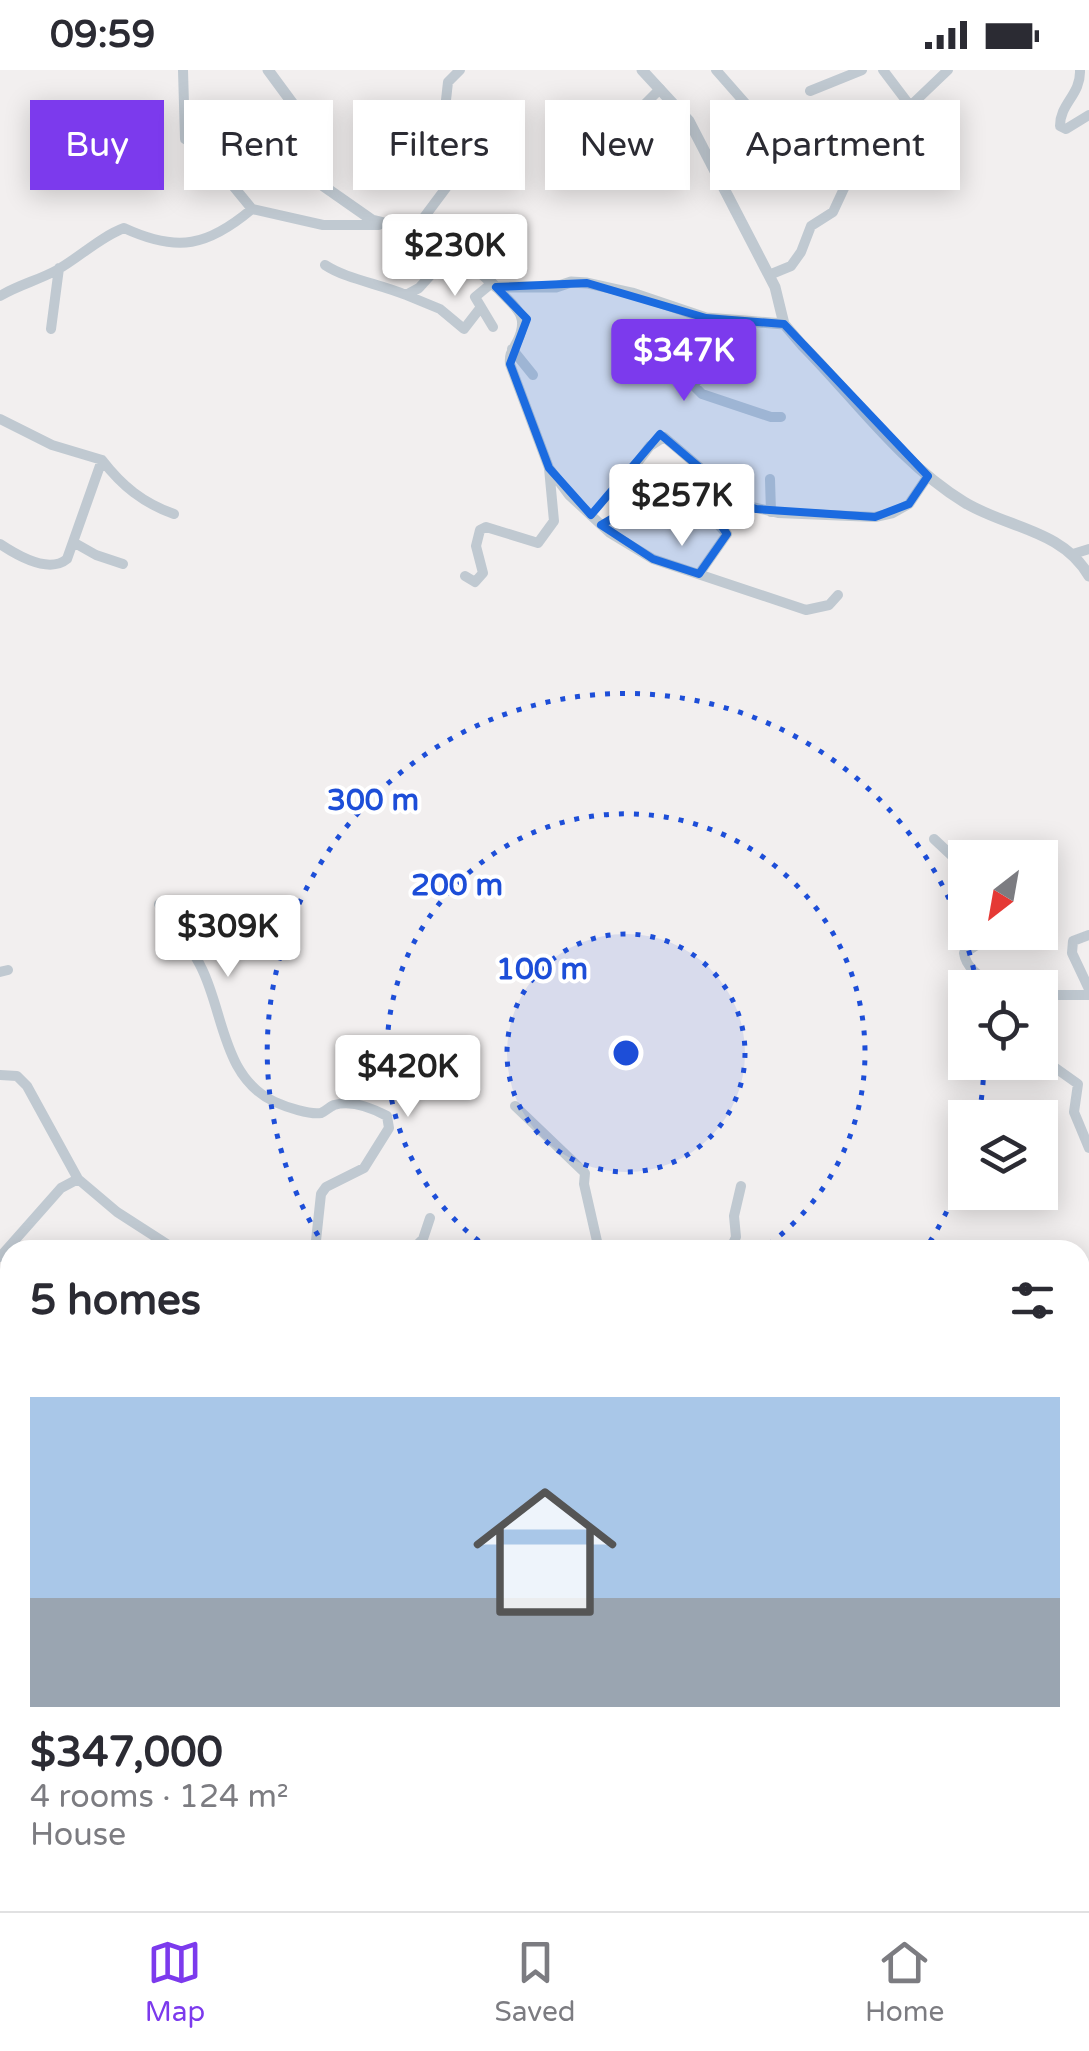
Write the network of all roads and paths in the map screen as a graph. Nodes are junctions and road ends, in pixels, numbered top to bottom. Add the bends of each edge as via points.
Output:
1 (183, 70) edge
2 (268, 70) edge
3 (460, 70) edge
4 (642, 70) edge
5 (716, 70) edge
6 (862, 70) edge
7 (882, 70) edge
8 (948, 70) edge
9 (1080, 70) edge
10 (660, 89) junction
11 (810, 91) dead end
12 (446, 100) dead end
13 (649, 100) edge
14 (742, 100) edge
15 (906, 100) edge
16 (918, 100) edge
17 (1089, 115) edge
18 (710, 161) edge
19 (445, 190) edge
20 (726, 190) edge
21 (843, 190) edge
22 (252, 209) junction
23 (390, 225) junction
24 (418, 232) junction
25 (454, 249) junction
26 (325, 265) dead end
27 (60, 268) junction
28 (769, 275) junction
29 (494, 285) junction
30 (406, 295) junction
31 (0, 296) edge
32 (481, 307) junction
33 (728, 322) junction
34 (784, 324) junction
35 (493, 327) dead end
36 (51, 329) dead end
37 (512, 350) junction
38 (533, 375) dead end
39 (781, 417) dead end
40 (0, 420) edge
41 (102, 460) junction
42 (548, 468) junction
43 (928, 476) junction
44 (770, 480) dead end
45 (772, 512) junction
46 (174, 514) dead end
47 (73, 542) junction
48 (0, 544) edge
49 (1089, 548) edge
50 (1073, 554) junction
51 (123, 564) dead end
52 (699, 574) junction
53 (464, 576) dead end
54 (1089, 576) edge
55 (838, 595) dead end
56 (934, 839) dead end
57 (948, 852) edge
58 (158, 904) dead end
59 (1089, 935) edge
60 (969, 950) edge
61 (973, 970) edge
62 (1089, 992) edge
63 (1058, 994) edge
64 (1058, 1070) edge
65 (0, 1075) edge
66 (515, 1106) dead end
67 (1089, 1148) edge
68 (78, 1179) junction
69 (741, 1186) dead end
70 (430, 1218) dead end
71 (15, 1240) edge
72 (160, 1240) edge
73 (316, 1240) edge
74 (422, 1240) edge
75 (597, 1240) edge
76 (735, 1240) edge

1 - 22 street via 185,139 220,161
2 - 23 street via 296,108 322,186
3 - 12 street via 448,82
4 - 10 street
5 - 14 street
6 - 11 street
7 - 15 street
8 - 16 street
9 - 17 street via 1080,86 1060,126
10 - 13 street
10 - 18 street
19 - 24 street
20 - 28 street
21 - 28 street via 833,212 811,226 791,266
22 - 23 street via 323,225
22 - 27 street via 211,239 171,243 124,228
23 - 24 street
24 - 25 street via 442,237
25 - 29 street
25 - 30 street
26 - 30 street
27 - 31 street
27 - 36 street
28 - 34 street
29 - 32 street via 475,296
29 - 33 street via 586,283
29 - 37 street via 522,314 524,326
30 - 32 street via 440,309 464,329
32 - 35 street
33 - 34 street
33 - 39 street via 694,386
34 - 43 street
37 - 38 street
37 - 42 street via 510,364
40 - 41 street
41 - 46 street via 119,482
41 - 47 street
42 - 52 street via 610,533 653,559
42 - 53 street via 554,521 541,542 486,527 476,546 483,573 475,582
43 - 45 street via 909,504 893,513
43 - 50 street via 964,502
44 - 45 street
45 - 52 street via 744,505 664,437 650,446 631,471 637,481 656,493 668,485 686,490 727,534
47 - 48 street via 67,559 48,566
47 - 51 street
49 - 50 street
50 - 54 street
52 - 55 street via 806,610 829,605
56 - 57 street
58 - 73 street via 204,972 236,1064 252,1087 275,1102 319,1114 350,1104 387,1116 389,1128 364,1168 321,1194
59 - 62 street via 1074,941 1072,954
60 - 61 street via 965,960
62 - 63 street
64 - 67 street via 1078,1084 1074,1112
65 - 68 street via 17,1076 27,1086
66 - 75 street via 585,1172
68 - 71 street via 61,1188
68 - 72 street
69 - 76 street
70 - 74 street

